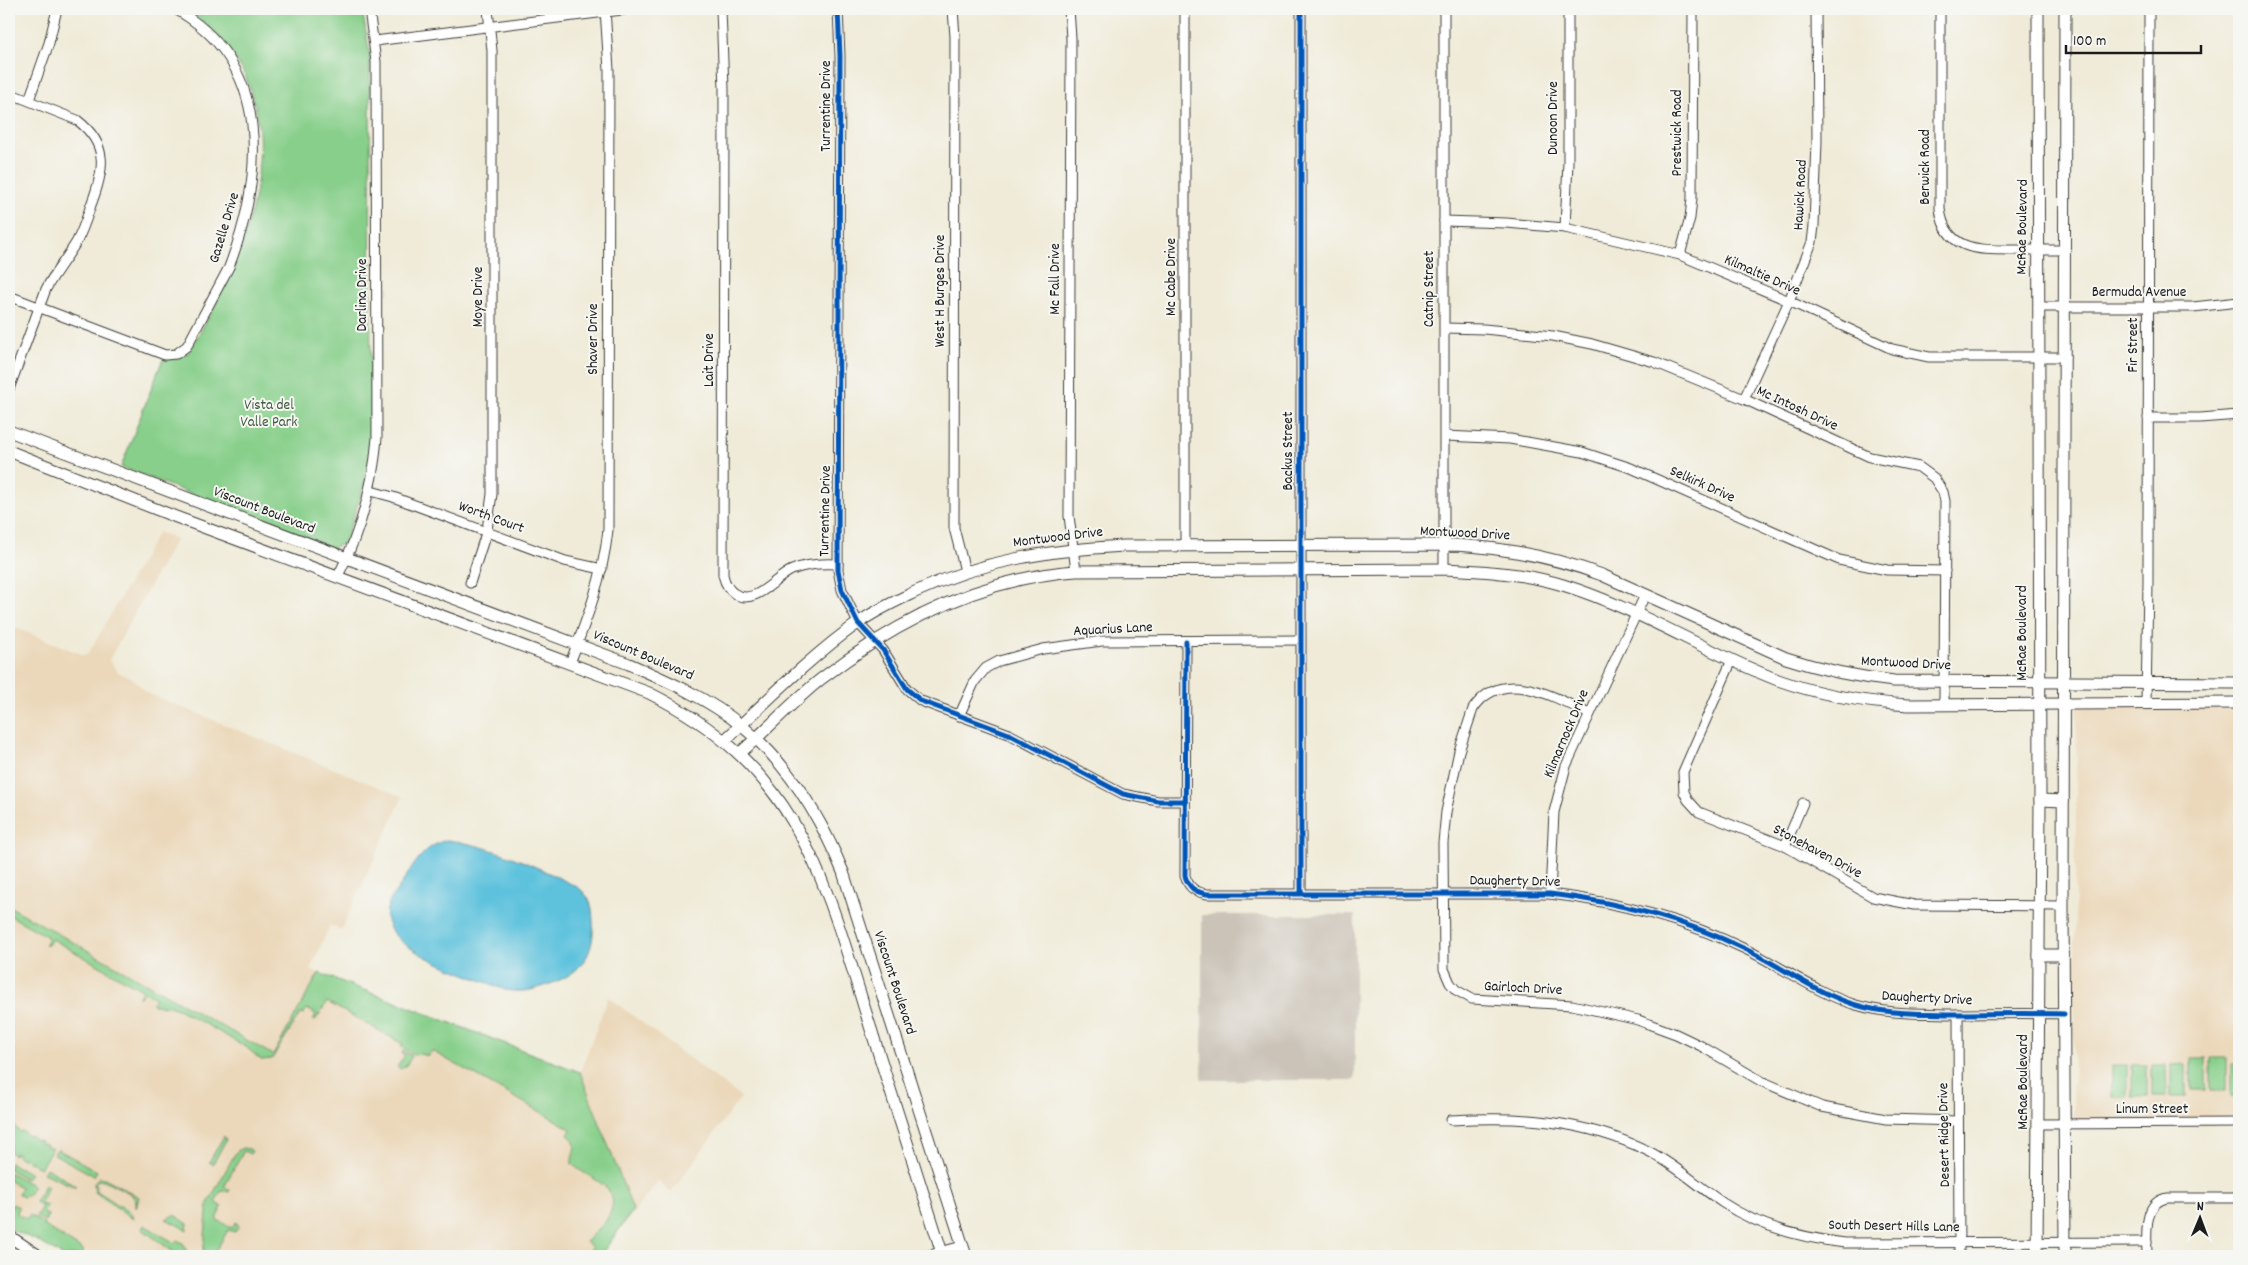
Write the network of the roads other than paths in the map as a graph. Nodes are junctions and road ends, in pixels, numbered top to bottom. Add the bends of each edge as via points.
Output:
1 (57, 9) edge
2 (175, 9) edge
3 (369, 9) edge
4 (488, 9) edge
5 (630, 9) edge
6 (721, 9) edge
7 (838, 9) edge
8 (953, 9) edge
9 (1069, 9) edge
10 (1185, 9) edge
11 (1301, 9) edge
12 (1444, 9) edge
13 (1568, 9) edge
14 (1692, 9) edge
15 (1816, 9) edge
16 (1940, 9) edge
17 (2038, 9) edge
18 (2065, 9) edge
19 (2149, 9) edge
20 (606, 10) edge
21 (490, 27) junction
22 (375, 41) junction
23 (9, 93) edge
24 (29, 100) junction
25 (1444, 221) junction
26 (1565, 228) junction
27 (2038, 250) junction
28 (2064, 250) junction
29 (1680, 255) junction
30 (9, 296) edge
31 (1789, 302) junction
32 (2239, 302) edge
33 (2064, 306) junction
34 (2148, 306) junction
35 (40, 307) junction
36 (2038, 307) junction
37 (1444, 328) junction
38 (2064, 357) junction
39 (2038, 358) junction
40 (9, 389) edge
41 (1744, 399) junction
42 (2239, 415) edge
43 (2148, 418) junction
44 (9, 431) edge
45 (1445, 436) junction
46 (9, 452) edge
47 (370, 491) junction
48 (487, 530) junction
49 (1185, 546) junction
50 (1302, 546) junction
51 (1444, 546) junction
52 (1074, 549) junction
53 (347, 558) junction
54 (838, 564) junction
55 (602, 568) junction
56 (1444, 569) junction
57 (1302, 570) junction
58 (965, 571) junction
59 (1076, 571) junction
60 (1945, 571) junction
61 (338, 576) junction
62 (470, 583) dead end
63 (1645, 595) junction
64 (1636, 615) junction
65 (858, 623) junction
66 (1300, 640) junction
67 (874, 641) junction
68 (1186, 642) junction
69 (577, 644) junction
70 (1732, 660) junction
71 (570, 663) junction
72 (1944, 682) junction
73 (2038, 682) junction
74 (2146, 682) junction
75 (2063, 683) junction
76 (2239, 683) edge
77 (2146, 703) junction
78 (2239, 703) edge
79 (2039, 704) junction
80 (2063, 704) junction
81 (1944, 705) junction
82 (1589, 714) junction
83 (959, 716) junction
84 (741, 725) junction
85 (756, 739) junction
86 (725, 740) junction
87 (740, 753) junction
88 (2040, 800) junction
89 (1184, 801) junction
90 (2063, 801) junction
91 (1804, 803) dead end
92 (1785, 846) junction
93 (1301, 893) junction
94 (1443, 894) junction
95 (1550, 894) junction
96 (853, 903) junction
97 (2039, 906) junction
98 (2063, 906) junction
99 (834, 910) junction
100 (2039, 955) junction
101 (2063, 955) junction
102 (1958, 1014) junction
103 (2039, 1014) junction
104 (2064, 1014) junction
105 (909, 1078) junction
106 (889, 1084) junction
107 (1451, 1120) dead end
108 (1958, 1121) junction
109 (2239, 1123) edge
110 (2039, 1124) junction
111 (2064, 1124) junction
112 (2239, 1198) edge
113 (9, 1236) edge
114 (1960, 1242) junction
115 (2037, 1242) junction
116 (2065, 1242) junction
117 (2147, 1242) junction
118 (964, 1251) edge
119 (942, 1254) edge
120 (39, 1256) edge
121 (926, 1256) edge
122 (1959, 1256) edge
123 (2037, 1256) edge
124 (2065, 1256) edge
125 (2147, 1256) edge

1 - 24 street
2 - 35 street, Gazelle Drive via 210,35 227,56 246,90 251,113 253,165 250,192 229,267 187,346 172,355
3 - 22 street, Darlina Drive
4 - 21 street, Moye Drive
5 - 20 street
6 - 54 street, Lait Drive via 724,89 723,575 730,591 748,597 760,593 792,570 818,564
7 - 54 street, Turrentine Drive
8 - 58 street, West H Burges Drive via 954,528
9 - 52 street, Mc Fall Drive via 1069,516
10 - 49 street, Mc Cabe Drive
11 - 50 street, Backus Street
12 - 25 street, Catnip Street
13 - 26 street, Dunoon Drive
14 - 29 street, Prestwick Road via 1692,198
15 - 31 street, Hawick Road via 1814,226 1807,258
16 - 27 street, Berwick Road via 1940,209 1944,225 1958,242 1977,250
17 - 27 main road, McRae Boulevard
18 - 28 main road
19 - 34 street, Fir Street
20 - 21 street
20 - 55 street, Shaver Drive via 609,70 608,530
21 - 22 street
21 - 48 street, Moye Drive via 492,494
22 - 47 street, Darlina Drive via 377,438
23 - 24 street
24 - 35 street via 77,120 94,138 102,160 100,181 78,240 53,275
25 - 26 street, Kilmaltie Drive
25 - 37 street, Catnip Street
26 - 29 street, Kilmaltie Drive
27 - 28 street, Berwick Road
27 - 36 main road, McRae Boulevard
28 - 33 main road
29 - 31 street, Kilmaltie Drive
30 - 35 street
31 - 39 street, Kilmaltie Drive via 1912,355
31 - 41 street, Hawick Road
32 - 34 street, Bermuda Avenue via 2194,307
33 - 34 street, Bermuda Avenue
33 - 36 street, Bermuda Avenue
33 - 38 main road
34 - 43 street, Fir Street
35 - 40 street
36 - 39 main road, McRae Boulevard
37 - 41 street, Mc Intosh Drive via 1515,331 1592,344 1654,362
37 - 45 street, Catnip Street
38 - 39 street, Kilmaltie Drive
38 - 75 main road
39 - 73 main road, McRae Boulevard
41 - 60 street, Mc Intosh Drive via 1870,457 1909,464 1927,472 1938,483 1945,501
42 - 43 street
43 - 74 street, Fir Street
44 - 53 main road, Viscount Boulevard
45 - 51 street, Catnip Street
45 - 60 street, Selkirk Drive via 1510,439 1582,452 1631,468 1839,560 1888,570
46 - 61 main road, Viscount Boulevard
47 - 48 street, Worth Court via 393,496
47 - 53 street, Darlina Drive
48 - 55 street, Worth Court via 565,560
48 - 62 street, Moye Drive
49 - 50 main road, Montwood Drive
49 - 52 main road, Montwood Drive
50 - 51 main road, Montwood Drive
50 - 57 street, Backus Street
51 - 56 street, Catnip Street
51 - 63 main road, Montwood Drive via 1494,548 1549,558 1602,575
52 - 58 main road, Montwood Drive via 1019,557
52 - 59 street, Mc Fall Drive
53 - 61 street, Darlina Drive
53 - 69 main road, Viscount Boulevard
54 - 65 street, Turrentine Drive via 842,590
55 - 69 street, Shaver Drive
56 - 57 main road
56 - 64 main road via 1495,571 1540,579 1589,594
57 - 59 main road
57 - 66 street, Backus Street
58 - 65 main road, Montwood Drive via 898,599
59 - 67 main road via 1034,576 993,587 919,616
60 - 72 street, Mc Intosh Drive
61 - 71 main road, Viscount Boulevard
63 - 64 street, Kilmarnock Drive
63 - 72 main road, Montwood Drive via 1771,652 1814,667 1894,681
64 - 70 main road
64 - 82 street, Kilmarnock Drive
65 - 67 street, Turrentine Drive
65 - 84 main road, Montwood Drive via 777,690
66 - 68 street, Aquarius Lane
66 - 93 street, Backus Street
67 - 83 street, Turrentine Drive via 915,697
67 - 85 main road via 820,680
68 - 83 street, Aquarius Lane via 1079,644 999,661 979,675
68 - 89 street, Daugherty Drive
69 - 71 street, Shaver Drive
69 - 84 main road, Viscount Boulevard via 662,678
70 - 81 main road via 1778,680 1841,697 1877,703
70 - 92 street, Stonehaven Drive via 1686,762 1684,792 1694,808 1705,816
71 - 86 main road, Viscount Boulevard via 649,693 696,719
72 - 73 main road, Montwood Drive
72 - 81 street, Mc Intosh Drive
73 - 75 main road, Montwood Drive
73 - 79 main road, McRae Boulevard
74 - 75 main road, Montwood Drive
74 - 76 main road, Montwood Drive
74 - 77 street, Fir Street
75 - 80 main road
77 - 78 main road
77 - 80 main road
79 - 80 main road
79 - 81 main road
79 - 88 main road, McRae Boulevard
80 - 90 main road
82 - 94 street, Gairloch Drive via 1551,696 1510,686 1489,692 1479,701 1466,727 1451,781 1443,843
82 - 95 street, Kilmarnock Drive via 1559,789 1551,836
83 - 89 street, Turrentine Drive via 1015,737 1123,794
84 - 85 main road, Viscount Boulevard
84 - 86 main road, Montwood Drive
85 - 87 main road
85 - 96 main road, Viscount Boulevard via 814,812 834,850
86 - 87 main road, Viscount Boulevard
87 - 99 main road, Viscount Boulevard via 793,820 819,870
88 - 90 main road
88 - 97 main road, McRae Boulevard
89 - 93 street, Daugherty Drive via 1185,876 1191,888 1207,894
90 - 98 main road
91 - 92 street
92 - 97 street, Stonehaven Drive via 1858,890 1883,900 1914,905
93 - 94 street, Daugherty Drive
94 - 95 street, Daugherty Drive
94 - 108 street, Gairloch Drive via 1444,969 1456,990 1472,999 1572,1005 1638,1020 1676,1034 1761,1081 1822,1107 1886,1119
95 - 102 street, Daugherty Drive via 1617,904 1690,925 1765,958 1828,994 1858,1006 1904,1013
96 - 99 main road
96 - 105 main road, Viscount Boulevard
97 - 98 street, Stonehaven Drive
97 - 100 main road, McRae Boulevard
98 - 101 main road
99 - 106 main road, Viscount Boulevard
100 - 101 main road
100 - 103 main road, McRae Boulevard
101 - 104 main road
102 - 103 street, Daugherty Drive
102 - 108 street, Desert Ridge Drive
103 - 104 street, Daugherty Drive
103 - 110 main road, McRae Boulevard
104 - 111 main road
105 - 106 main road
105 - 118 main road, Viscount Boulevard
106 - 119 main road, Viscount Boulevard
107 - 114 street, South Desert Hills Lane via 1541,1120 1595,1129 1675,1166 1713,1196 1745,1215 1793,1234 1845,1242
108 - 114 street, Desert Ridge Drive
109 - 111 street, Linum Street
110 - 111 street, Linum Street
110 - 115 main road, McRae Boulevard
111 - 116 main road
112 - 117 street via 2168,1198 2158,1201 2148,1214
113 - 120 main road
114 - 115 street, South Desert Hills Lane
114 - 122 street, Desert Ridge Drive
115 - 116 street, South Desert Hills Lane
115 - 123 main road, McRae Boulevard
116 - 117 street, South Desert Hills Lane
116 - 124 main road
117 - 125 street
118 - 119 street
119 - 121 street

